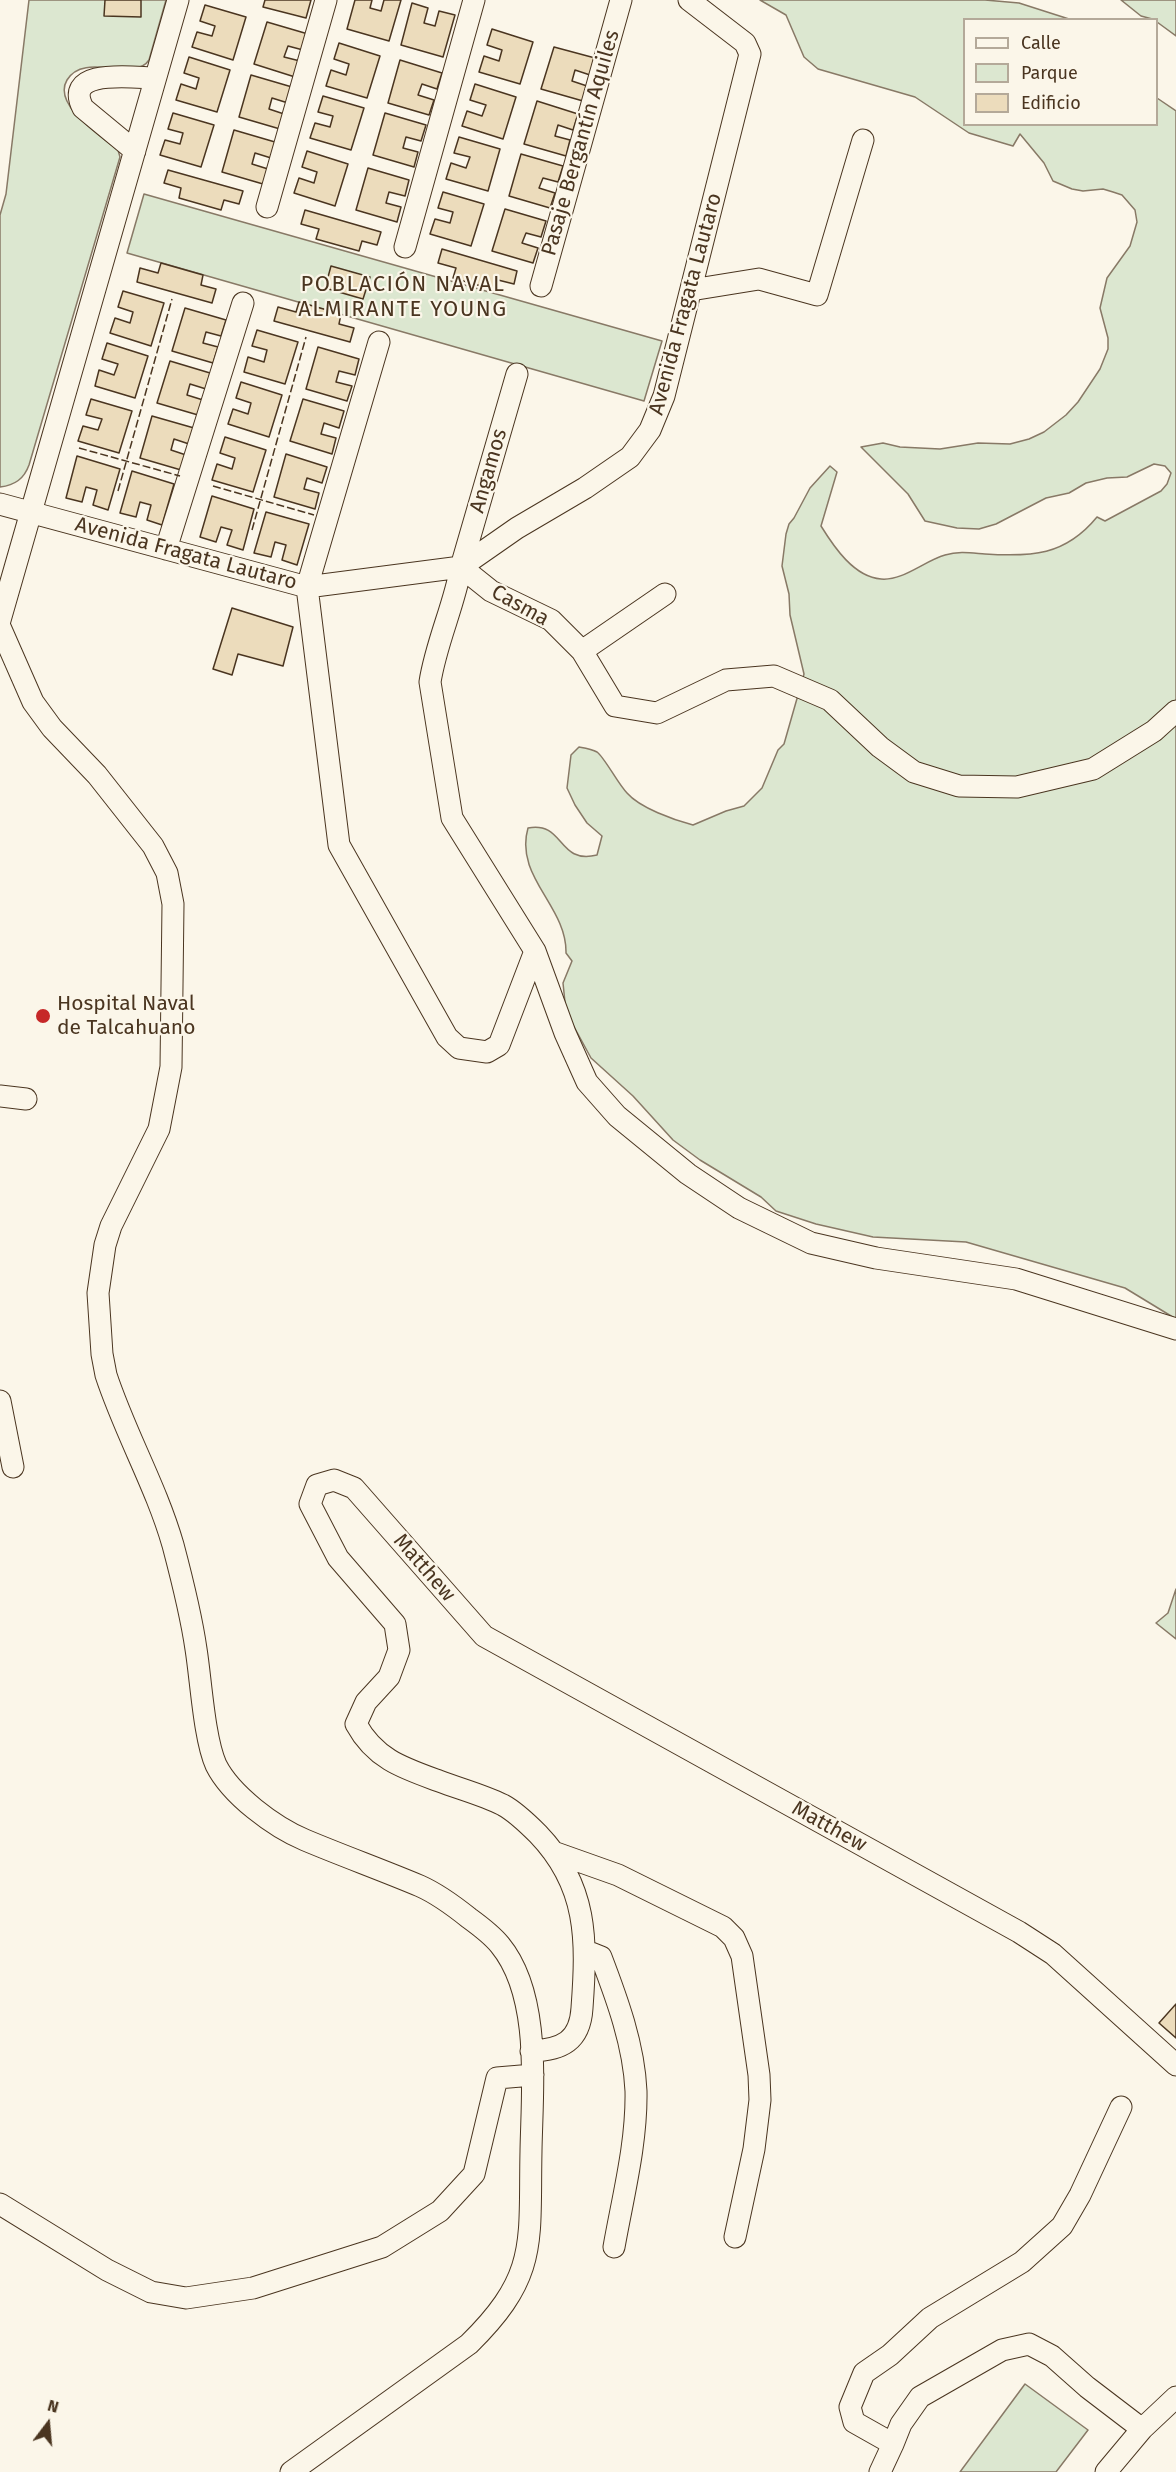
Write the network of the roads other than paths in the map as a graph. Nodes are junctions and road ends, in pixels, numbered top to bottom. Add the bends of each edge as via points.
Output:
1 (178, 0) edge
2 (326, 0) edge
3 (474, 0) edge
4 (621, 0) edge
5 (689, 0) edge
6 (156, 78) junction
7 (863, 140) dead end
8 (135, 151) junction
9 (267, 207) dead end
10 (405, 247) dead end
11 (541, 286) dead end
12 (691, 290) junction
13 (243, 303) dead end
14 (379, 342) dead end
15 (517, 374) dead end
16 (0, 504) edge
17 (30, 512) junction
18 (166, 549) junction
19 (461, 567) junction
20 (307, 587) junction
21 (665, 594) dead end
22 (0, 620) edge
23 (0, 627) edge
24 (582, 651) junction
25 (1176, 711) edge
26 (535, 951) junction
27 (0, 1096) edge
28 (26, 1099) dead end
29 (1176, 1329) edge
30 (0, 1401) edge
31 (13, 1467) dead end
32 (556, 1853) junction
33 (586, 1951) junction
34 (531, 2051) junction
35 (1176, 2065) edge
36 (533, 2075) junction
37 (1121, 2107) dead end
38 (0, 2204) edge
39 (735, 2237) dead end
40 (614, 2247) dead end
41 (1176, 2397) edge
42 (1142, 2429) junction
43 (892, 2444) junction
44 (291, 2472) edge
45 (880, 2472) edge
46 (1106, 2472) edge

1 - 6 street
2 - 9 street
3 - 10 street
4 - 11 street, Pasaje Bergantín Aquiles
5 - 12 street, Avenida Fragata Lautaro via 745,43 750,54
6 - 8 street
6 - 8 street via 99,77 81,88 83,108
7 - 12 street via 817,295 759,279
8 - 17 street
12 - 19 street, Avenida Fragata Lautaro via 664,396 650,430 630,457
13 - 18 street
14 - 20 street
15 - 19 street, Angamos
16 - 17 street, Avenida Fragata Lautaro
17 - 18 street, Avenida Fragata Lautaro
17 - 22 street
18 - 20 street, Avenida Fragata Lautaro
19 - 20 street, Avenida Fragata Lautaro
19 - 24 street, Casma via 491,591 551,620
19 - 26 street, Angamos via 430,682 452,818
20 - 26 street via 339,845 447,1037 459,1048 488,1053 499,1045
21 - 24 street
23 - 34 street via 33,702 130,814 167,873 174,944 171,1067 166,1102 159,1130 111,1226 98,1293 106,1375 172,1544 190,1616 209,1738 217,1765 257,1811 291,1834 422,1887 474,1921 500,1946 514,1969 525,1999
24 - 25 street, Casma via 615,706 657,713 726,680 774,676 830,700 880,747 914,772 959,786 1017,787 1093,769 1154,731
26 - 29 street, Angamos via 587,1082 617,1116 688,1174 739,1208 811,1243 876,1258 1016,1279
27 - 28 street
30 - 31 street
32 - 33 street, Matthew via 575,1890
32 - 35 street, Matthew via 505,1806 402,1767 365,1741 356,1724 366,1702 389,1677 399,1650 395,1624 338,1558 310,1503 318,1485 334,1480 354,1488 484,1636 1019,1932 1053,1954
32 - 39 street via 618,1875 723,1928 734,1938 742,1956 760,2100
33 - 34 street, Matthew via 578,2030 564,2046
33 - 40 street via 601,1957 626,2030 636,2088 629,2161
34 - 36 street
36 - 38 street via 497,2078 474,2174 440,2211 382,2247 253,2288 186,2298 151,2292 107,2270
36 - 44 street via 528,2253 510,2298 469,2344
37 - 43 street via 1062,2226 1022,2262 930,2318 864,2373 850,2407 854,2422
41 - 42 street
42 - 43 street via 1052,2356 1029,2344 1002,2350 920,2397
42 - 46 street
43 - 45 street

